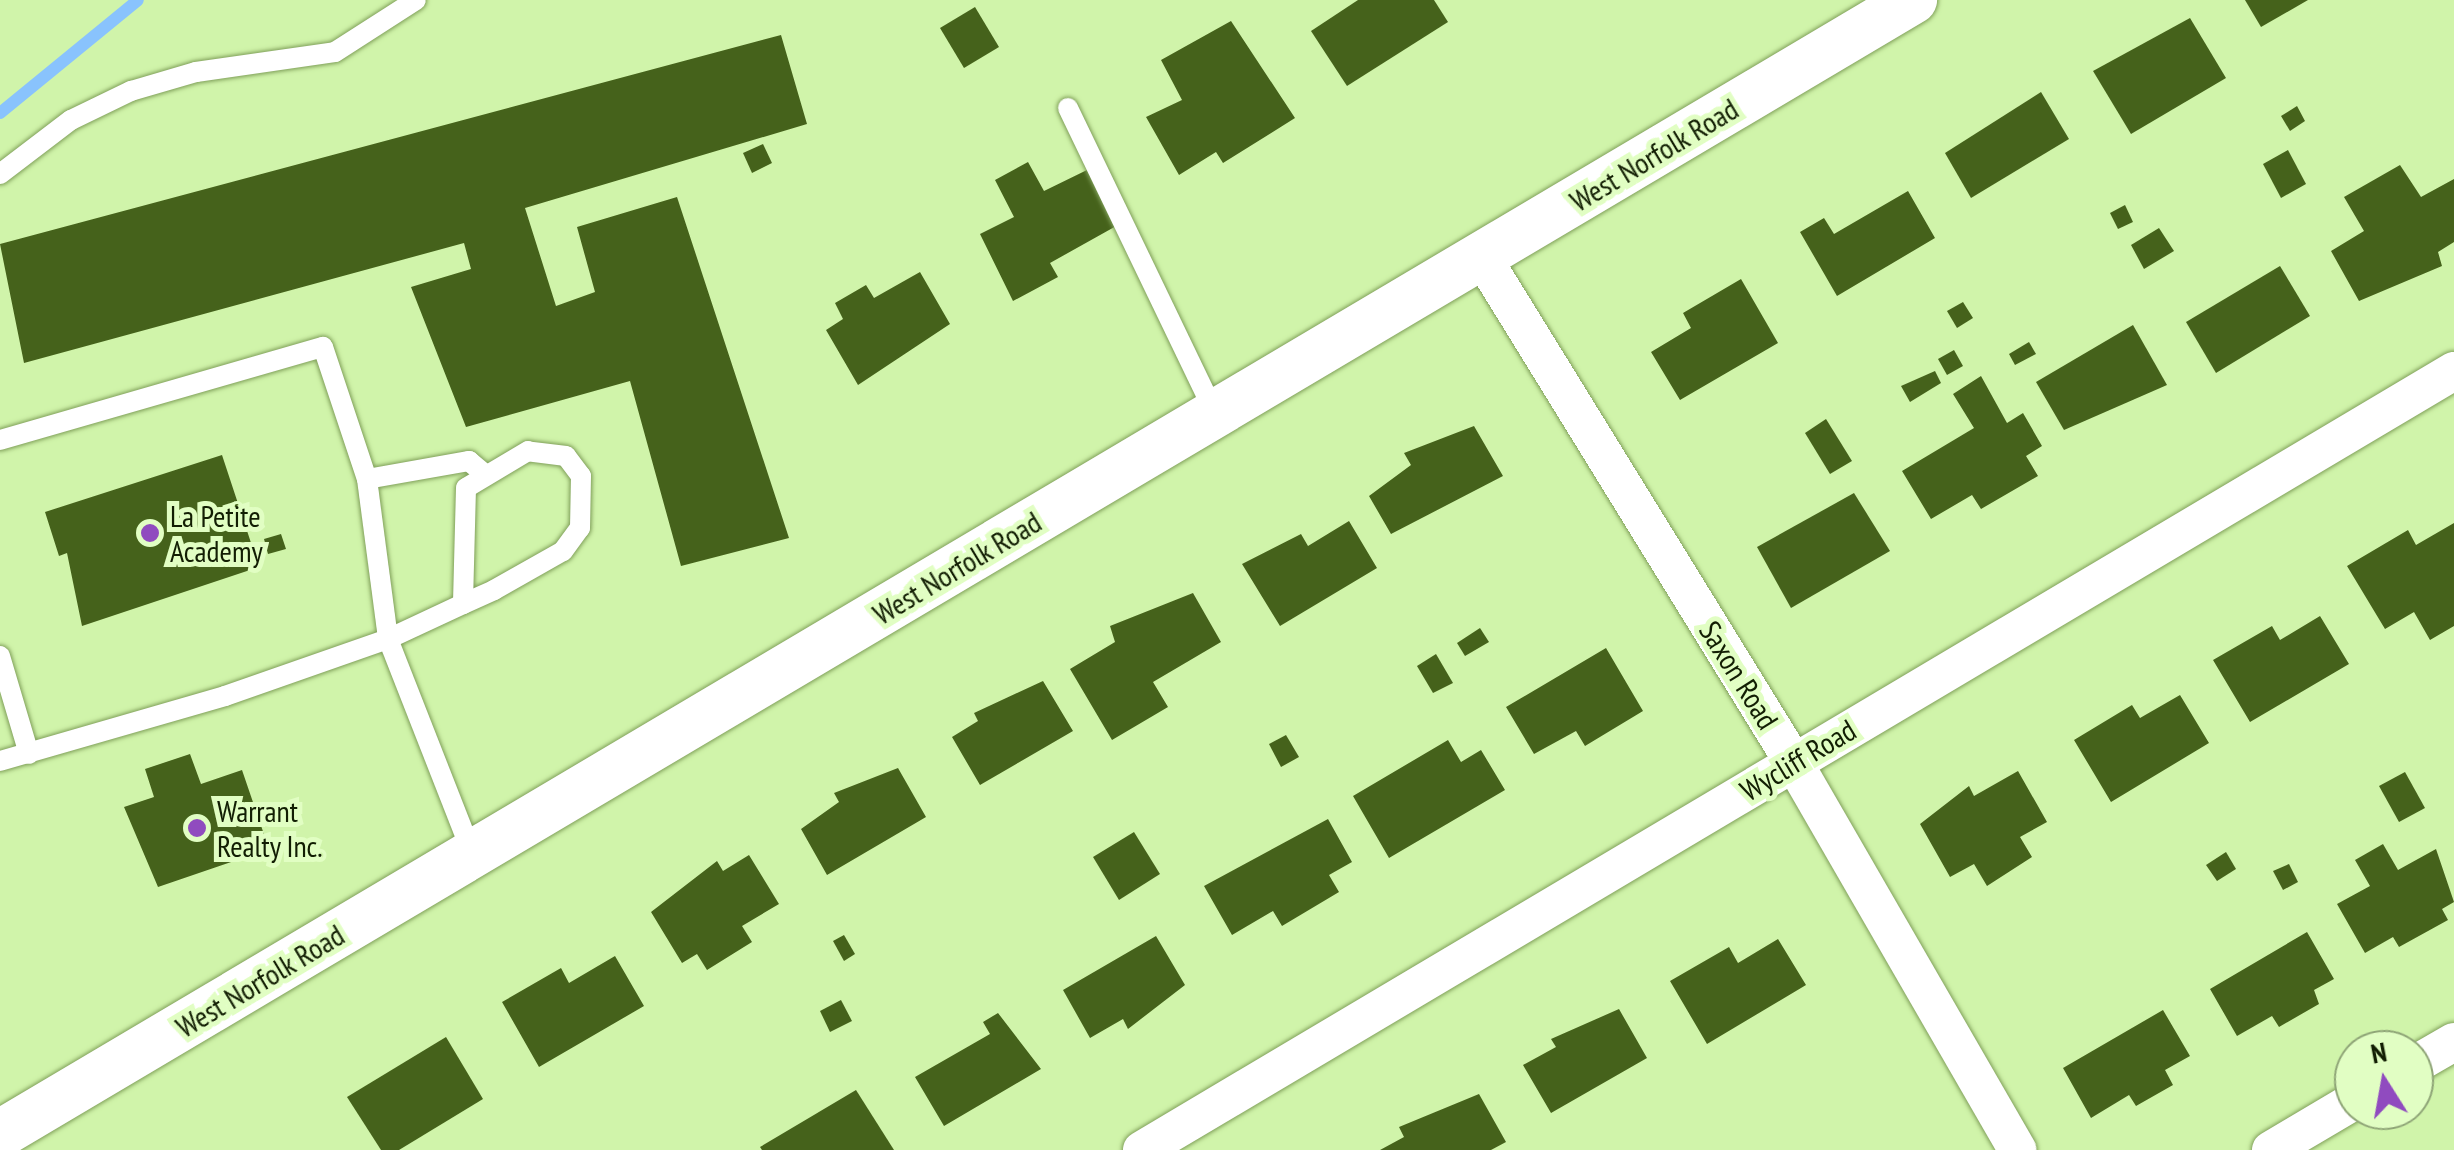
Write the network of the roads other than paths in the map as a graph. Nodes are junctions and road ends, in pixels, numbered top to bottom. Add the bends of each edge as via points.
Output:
1 (416, 0) edge
2 (1913, 0) edge
3 (1068, 108) dead end
4 (0, 174) edge
5 (1482, 257) junction
6 (2454, 371) edge
7 (1216, 415) junction
8 (0, 440) edge
9 (482, 472) junction
10 (368, 480) junction
11 (463, 604) junction
12 (388, 639) junction
13 (0, 656) edge
14 (29, 754) junction
15 (0, 760) edge
16 (1794, 763) junction
17 (472, 855) junction
18 (2334, 1113) edge
19 (0, 1134) edge
20 (1142, 1150) edge
21 (2017, 1150) edge
22 (2271, 1150) edge

1 - 4 lane via 335,52 196,72 132,91 71,120
2 - 5 street, West Norfolk Road
3 - 7 lane
5 - 7 street, West Norfolk Road
5 - 16 street, Saxon Road
6 - 16 street, Wycliff Road
7 - 17 street, West Norfolk Road
8 - 10 lane via 324,347
9 - 10 lane via 468,461
9 - 11 lane via 461,505
9 - 11 lane via 528,451 566,456 580,476 584,510 562,551
10 - 12 lane
11 - 12 lane
12 - 14 lane
12 - 17 lane
13 - 14 lane
14 - 15 lane
16 - 20 street, Wycliff Road
16 - 21 street, Saxon Road
17 - 19 street, West Norfolk Road
18 - 22 street

